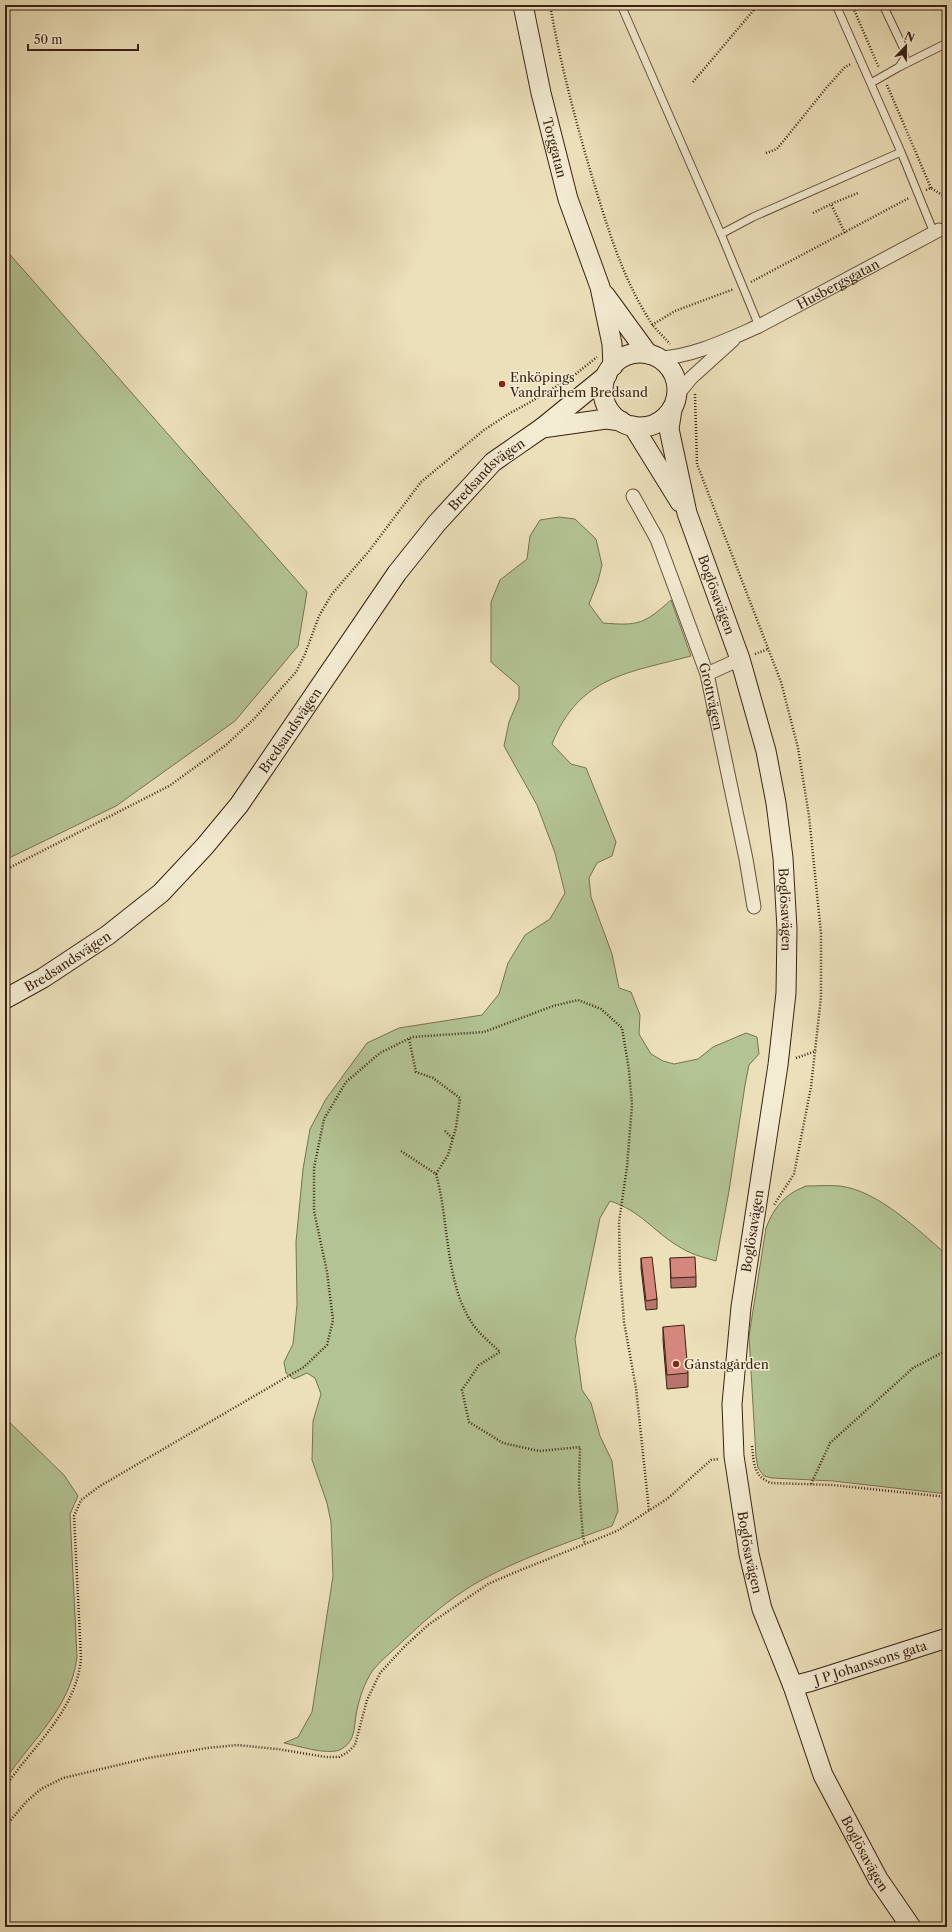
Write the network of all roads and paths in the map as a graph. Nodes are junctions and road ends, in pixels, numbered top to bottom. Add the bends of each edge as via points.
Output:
1 (523, 5) edge
2 (550, 5) edge
3 (621, 5) edge
4 (758, 5) edge
5 (836, 5) edge
6 (852, 5) edge
7 (883, 5) edge
8 (947, 43) edge
9 (873, 54) junction
10 (860, 59) junction
11 (899, 67) junction
12 (883, 76) junction
13 (693, 82) dead end
14 (871, 83) junction
15 (901, 152) junction
16 (766, 153) dead end
17 (931, 188) junction
18 (858, 193) dead end
19 (918, 194) junction
20 (947, 198) edge
21 (831, 204) junction
22 (813, 213) dead end
23 (937, 232) joint
24 (845, 233) junction
25 (721, 234) junction
26 (742, 286) junction
27 (600, 287) junction
28 (652, 325) junction
29 (759, 326) junction
30 (633, 335) junction
31 (737, 336) junction
32 (612, 344) junction
33 (653, 356) junction
34 (610, 370) junction
35 (674, 402) junction
36 (627, 423) junction
37 (542, 428) junction
38 (633, 496) dead end
39 (687, 513) junction
40 (740, 659) junction
41 (707, 674) junction
42 (5, 870) edge
43 (754, 907) dead end
44 (5, 999) edge
45 (409, 1039) junction
46 (816, 1051) dead end
47 (445, 1131) dead end
48 (453, 1139) junction
49 (401, 1151) dead end
50 (436, 1174) junction
51 (771, 1208) dead end
52 (947, 1350) edge
53 (751, 1443) dead end
54 (734, 1456) junction
55 (753, 1458) junction
56 (810, 1484) junction
57 (947, 1497) edge
58 (649, 1510) junction
59 (586, 1544) junction
60 (947, 1638) edge
61 (794, 1686) junction
62 (5, 1787) edge
63 (5, 1828) edge
64 (911, 1927) edge

1 - 27 street, Torggatan via 541,92 568,199
2 - 28 path via 571,105 602,211 618,258
3 - 25 lane
4 - 13 path
5 - 10 lane
6 - 9 path
7 - 11 lane via 903,47 905,58
8 - 11 lane
9 - 10 path
9 - 12 path
10 - 14 lane
10 - 16 path via 845,67 777,149
11 - 12 lane
12 - 14 lane
12 - 17 path
14 - 15 lane
15 - 19 lane
15 - 25 lane via 753,217
17 - 19 path
17 - 20 path
18 - 21 path
19 - 23 lane
19 - 24 path
21 - 22 path
21 - 24 path
23 - 29 street, Husbergsgatan
24 - 26 path
25 - 26 lane
26 - 28 path via 675,311
26 - 29 lane
27 - 30 street, Torggatan
27 - 32 street, Torggatan
28 - 30 path
29 - 31 street, Husbergsgatan
30 - 33 street, Torggatan
31 - 33 street, Husbergsgatan via 680,356
31 - 35 street, Husbergsgatan via 691,378
32 - 34 street, Torggatan
32 - 42 path via 572,377 484,430 421,482 369,552 332,594 318,616 296,672 254,719 226,745 169,786
33 - 34 street via 628,355 621,358
33 - 35 street, Torggatan via 668,365 673,372 677,384
34 - 36 street, Torggatan via 603,389 604,397 610,410
34 - 37 street, Bredsandsvägen
35 - 36 street via 664,419 654,424 643,427
35 - 39 street, Boglösavägen via 669,429
36 - 37 street via 606,419
36 - 39 street, Boglösavägen
37 - 44 street, Bredsandsvägen via 493,462 437,523 397,573 239,805 161,893 108,935 43,978
38 - 41 street, Grottvägen via 657,539
39 - 40 street, Boglösavägen
40 - 41 street
40 - 54 street, Boglösavägen via 766,751 776,803 783,858 787,929 786,993 778,1065 741,1307 732,1404
41 - 43 street, Grottvägen
45 - 48 path via 416,1072 433,1078 460,1098
45 - 58 path via 484,1032 553,1006 578,1000 601,1009 622,1028 632,1105 619,1222 620,1272 624,1322 636,1388
45 - 62 path via 380,1053 346,1082 324,1119 314,1168 314,1211 327,1272 333,1320 328,1345 304,1367 100,1486 81,1500 74,1516 80,1671 62,1713
46 - 51 path via 794,1174
47 - 48 path
48 - 50 path via 448,1155
49 - 50 path
50 - 59 path via 442,1196 457,1292 472,1324 500,1352 479,1365 462,1390 469,1422 503,1443 539,1451 580,1447 579,1484 583,1537
52 - 56 path via 913,1368 830,1443
53 - 55 path
54 - 55 path
54 - 58 path via 711,1460 668,1499
54 - 61 street, Boglösavägen via 749,1554 762,1609
55 - 56 path via 755,1469 762,1479 771,1483
56 - 57 path
58 - 59 path via 617,1531
59 - 63 path via 488,1584 428,1625 380,1673 367,1700 355,1745 339,1757 237,1745 148,1758 63,1778 41,1789 26,1802
60 - 61 street, J P Johanssons gata
61 - 64 street, Boglösavägen via 823,1775 878,1879

